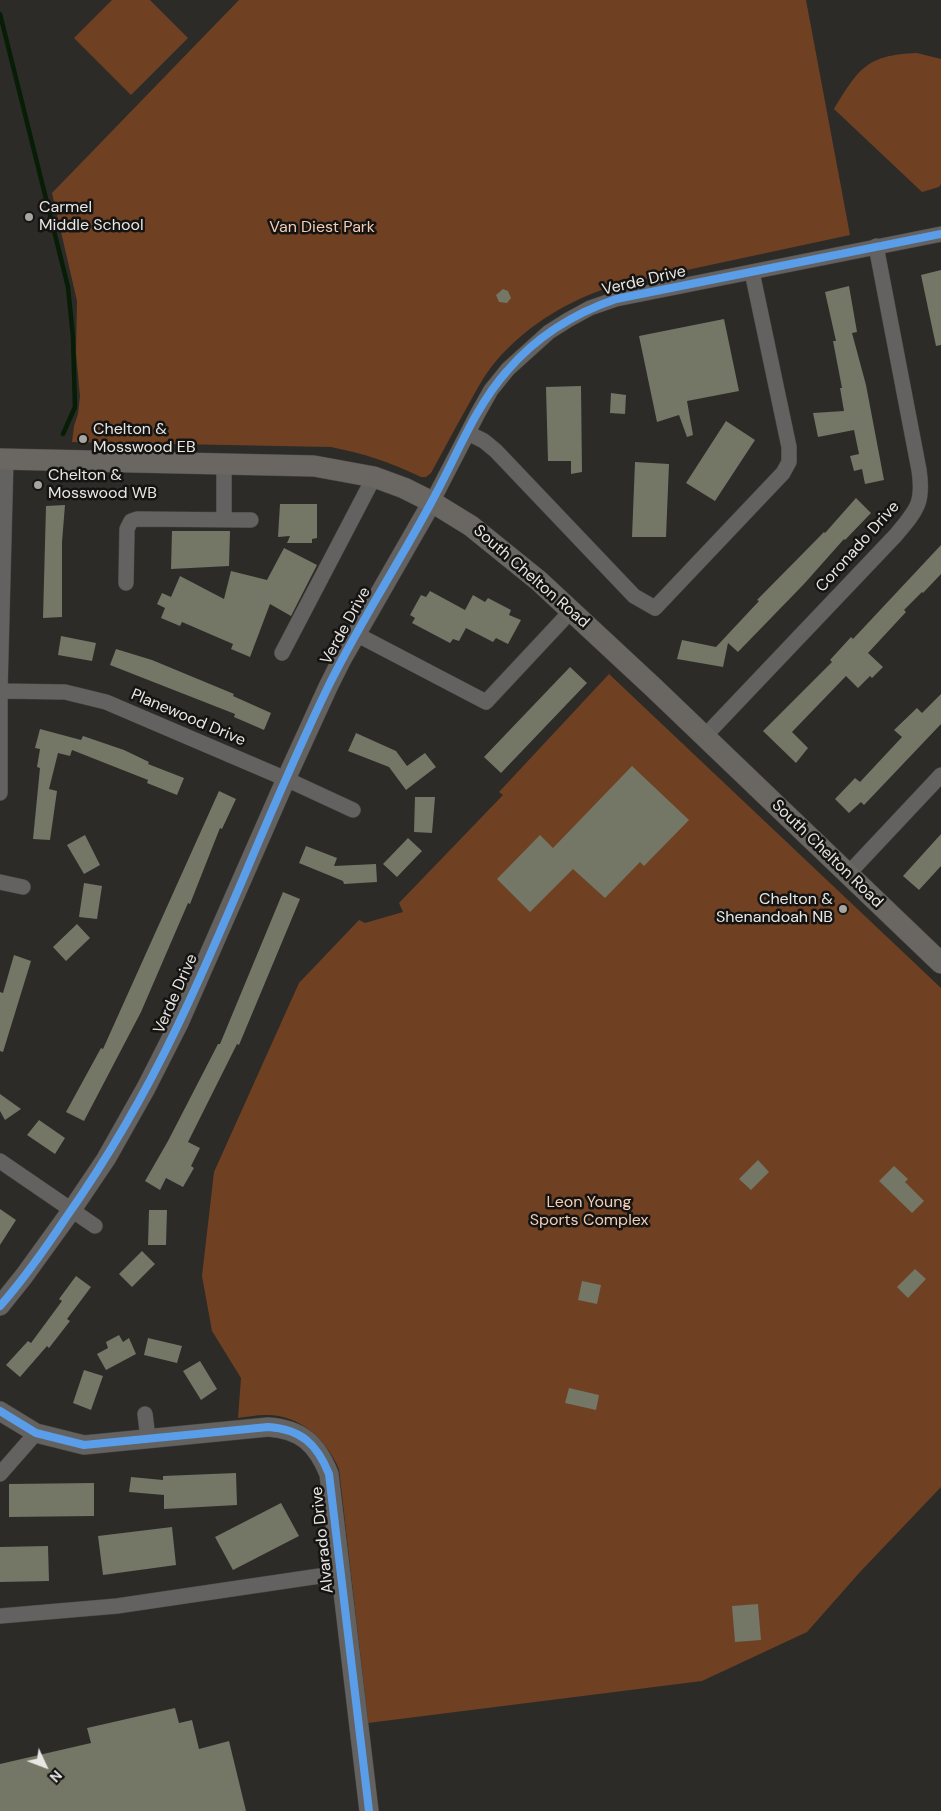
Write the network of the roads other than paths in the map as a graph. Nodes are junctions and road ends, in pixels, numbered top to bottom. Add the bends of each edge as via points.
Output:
1 (941, 234) edge
2 (876, 246) junction
3 (752, 272) junction
4 (468, 433) junction
5 (3, 459) edge
6 (224, 464) junction
7 (374, 477) junction
8 (432, 502) junction
9 (224, 519) junction
10 (251, 520) dead end
11 (126, 583) dead end
12 (571, 610) junction
13 (356, 634) junction
14 (282, 654) dead end
15 (0, 691) edge
16 (704, 737) junction
17 (941, 775) edge
18 (286, 779) junction
19 (0, 793) edge
20 (353, 810) dead end
21 (848, 874) junction
22 (0, 882) edge
23 (23, 887) dead end
24 (941, 963) edge
25 (0, 1161) edge
26 (71, 1211) junction
27 (95, 1226) dead end
28 (0, 1306) edge
29 (0, 1411) edge
30 (145, 1414) dead end
31 (36, 1433) junction
32 (148, 1438) junction
33 (0, 1474) edge
34 (340, 1572) junction
35 (0, 1616) edge
36 (368, 1811) edge

1 - 2 street, Verde Drive
2 - 3 street, Verde Drive
2 - 16 street, Coronado Drive via 922,488 919,503 896,536
3 - 4 street, Verde Drive via 616,299 568,320 542,338 508,369 491,390
3 - 4 street via 790,447 790,462 656,608 634,596 496,451
4 - 8 street, Verde Drive
5 - 6 main road, South Chelton Road
5 - 15 street
6 - 7 main road, South Chelton Road via 314,466
6 - 9 street
7 - 8 main road, South Chelton Road
7 - 14 street
8 - 12 main road, South Chelton Road via 500,548
8 - 13 street, Verde Drive
9 - 10 street
9 - 11 street via 131,521 127,529
12 - 13 street via 486,702
12 - 16 main road, South Chelton Road
13 - 18 street, Verde Drive
15 - 18 street, Planewood Drive via 65,692 106,702
15 - 19 street
16 - 21 main road, South Chelton Road
17 - 21 street
18 - 20 street, Planewood Drive
18 - 26 street, Verde Drive via 179,1023 110,1152
21 - 24 main road, South Chelton Road
22 - 23 street
25 - 26 street
26 - 27 street
26 - 28 street, Verde Drive
29 - 31 street, Alvarado Drive
30 - 32 street
31 - 32 street, Alvarado Drive via 84,1445
31 - 33 street
32 - 34 street, Alvarado Drive via 268,1427 280,1427 300,1435 317,1451 329,1474
34 - 35 street via 116,1606
34 - 36 street, Alvarado Drive

